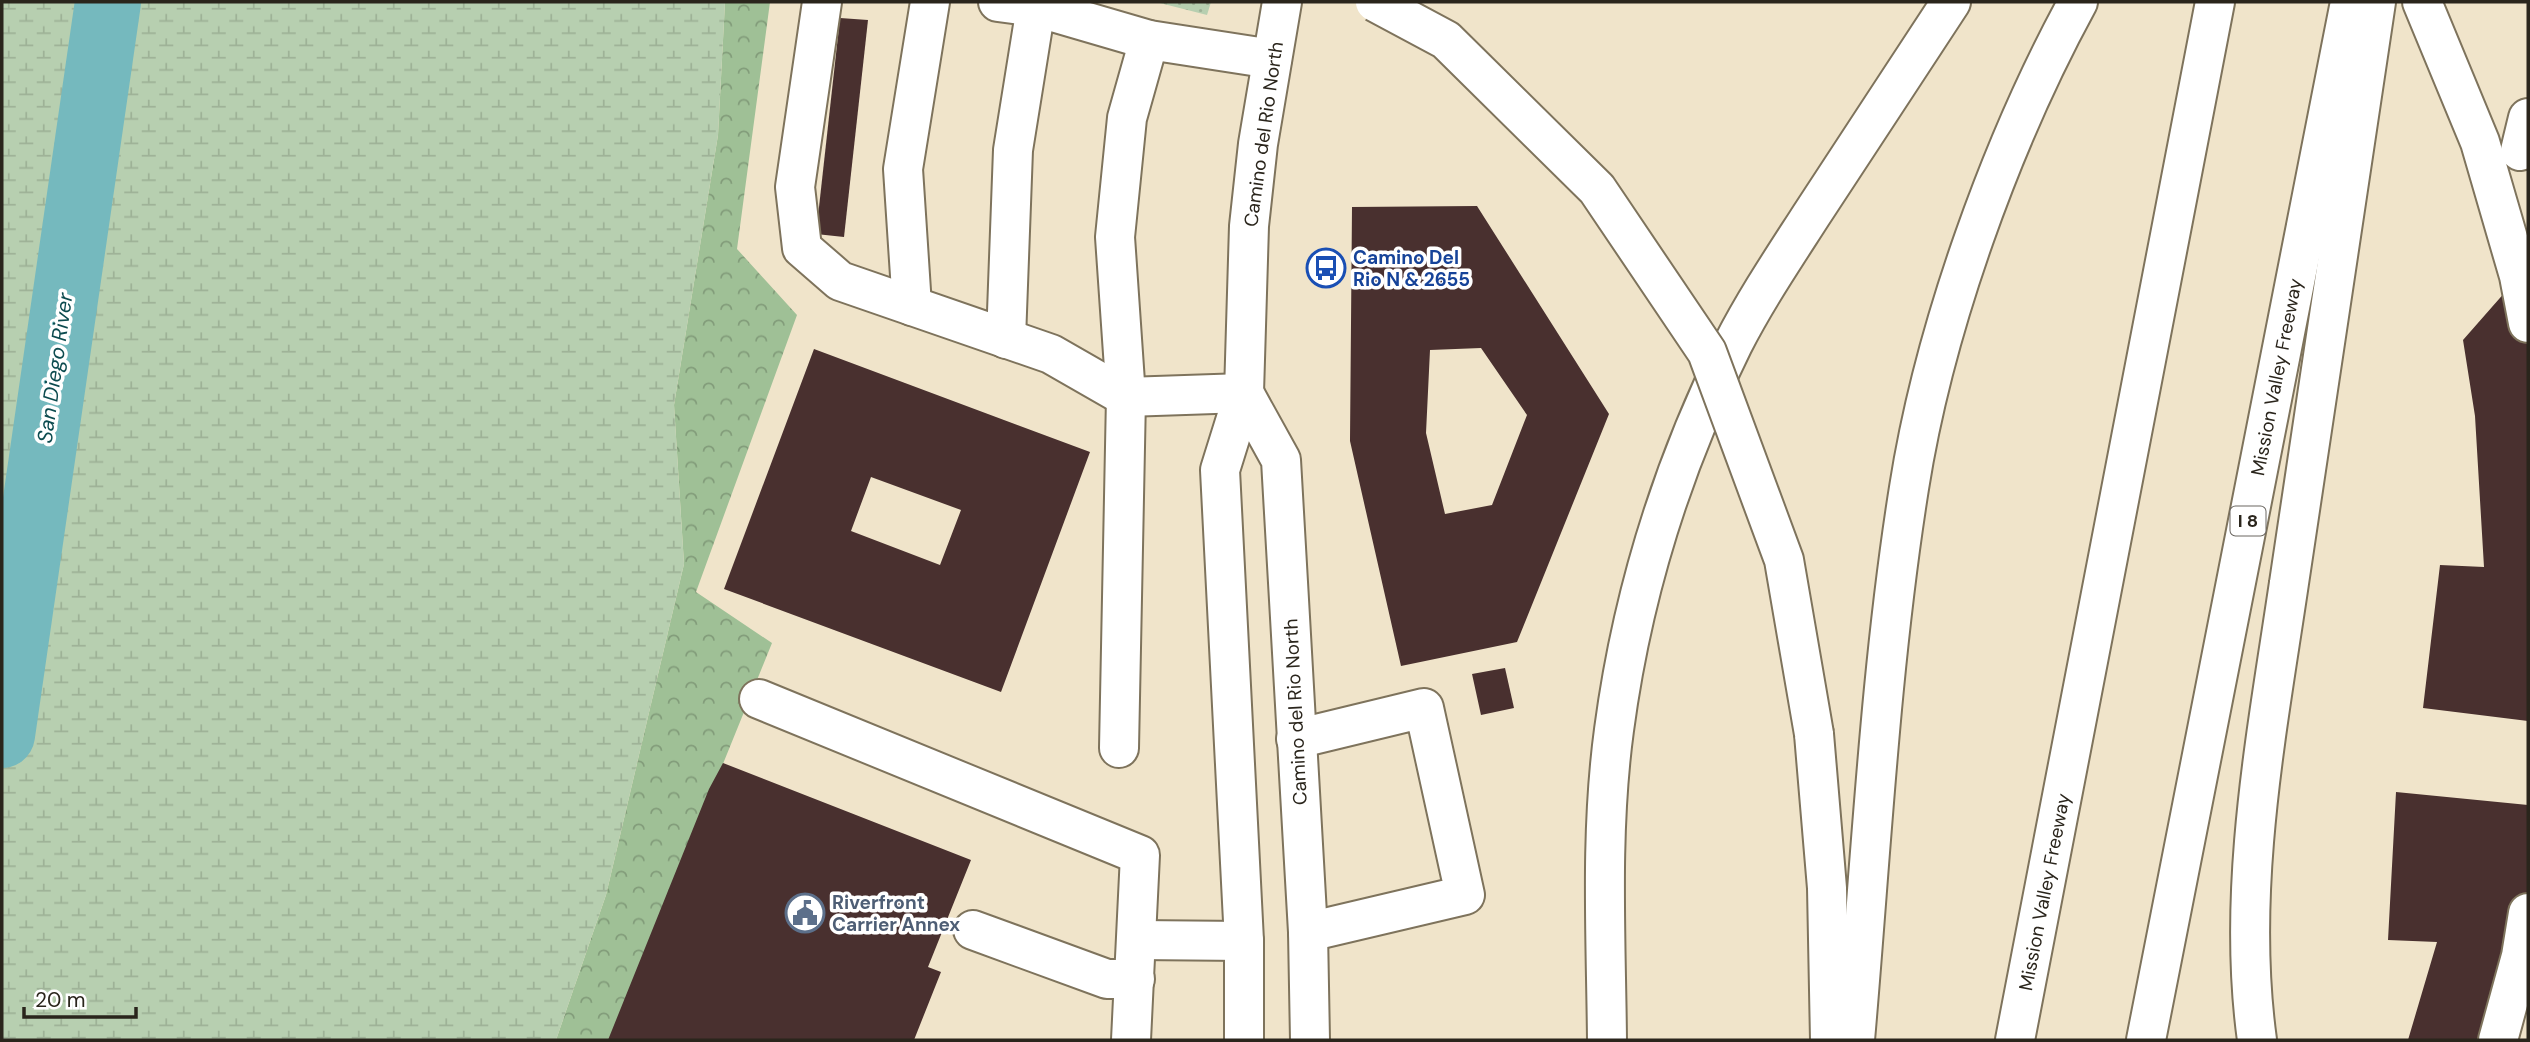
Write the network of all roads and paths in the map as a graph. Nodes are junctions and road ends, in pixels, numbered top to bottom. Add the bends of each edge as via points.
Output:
1 (822, 2) edge
2 (930, 2) edge
3 (998, 2) edge
4 (1282, 2) edge
5 (1375, 2) edge
6 (1951, 2) edge
7 (2078, 2) edge
8 (2215, 2) edge
9 (2350, 2) edge
10 (2376, 2) edge
11 (2422, 2) edge
12 (1036, 7) junction
13 (1149, 40) junction
14 (1272, 58) junction
15 (912, 306) junction
16 (2528, 323) edge
17 (1006, 339) junction
18 (1244, 393) junction
19 (1126, 397) junction
20 (760, 699) dead end
21 (1296, 739) junction
22 (1119, 748) dead end
23 (2528, 913) edge
24 (973, 930) dead end
25 (1308, 932) junction
26 (1138, 940) junction
27 (1244, 941) junction
28 (1135, 979) junction
29 (1131, 1040) edge
30 (1244, 1040) edge
31 (1310, 1040) edge
32 (1607, 1040) edge
33 (1830, 1040) edge
34 (1855, 1040) edge
35 (2015, 1040) edge
36 (2146, 1040) edge
37 (2258, 1040) edge
38 (2498, 1040) edge

1 - 15 main road via 795,187 802,248 839,281
2 - 15 main road via 903,169
3 - 12 main road
4 - 14 main road, Camino del Rio North
5 - 33 main road, bridge via 1446,40 1597,189 1707,352 1784,560 1814,734 1827,888
6 - 32 main road via 1734,342 1688,442 1659,524 1638,592 1613,733 1605,875
7 - 34 main road via 1986,206 1941,354 1909,486
8 - 35 main road, Mission Valley Freeway
9 - 36 main road, Mission Valley Freeway / I 8
10 - 37 main road via 2254,845 2251,937
11 - 16 main road via 2480,142
12 - 13 main road
12 - 17 main road via 1013,149
13 - 14 main road
13 - 19 main road via 1127,118 1115,237
14 - 18 main road, Camino del Rio North via 1249,226
15 - 17 main road
17 - 19 main road via 1051,354
18 - 19 main road
18 - 21 main road, Camino del Rio North via 1281,460
18 - 27 main road, Camino del Rio North via 1220,470
19 - 22 main road
20 - 26 main road via 1140,855
21 - 25 main road, Camino del Rio North
21 - 25 main road via 1424,708 1465,895
23 - 38 main road
24 - 28 main road via 1107,979
25 - 31 main road, Camino del Rio North
26 - 27 main road
26 - 28 main road
27 - 30 main road, Camino del Rio North
28 - 29 main road

